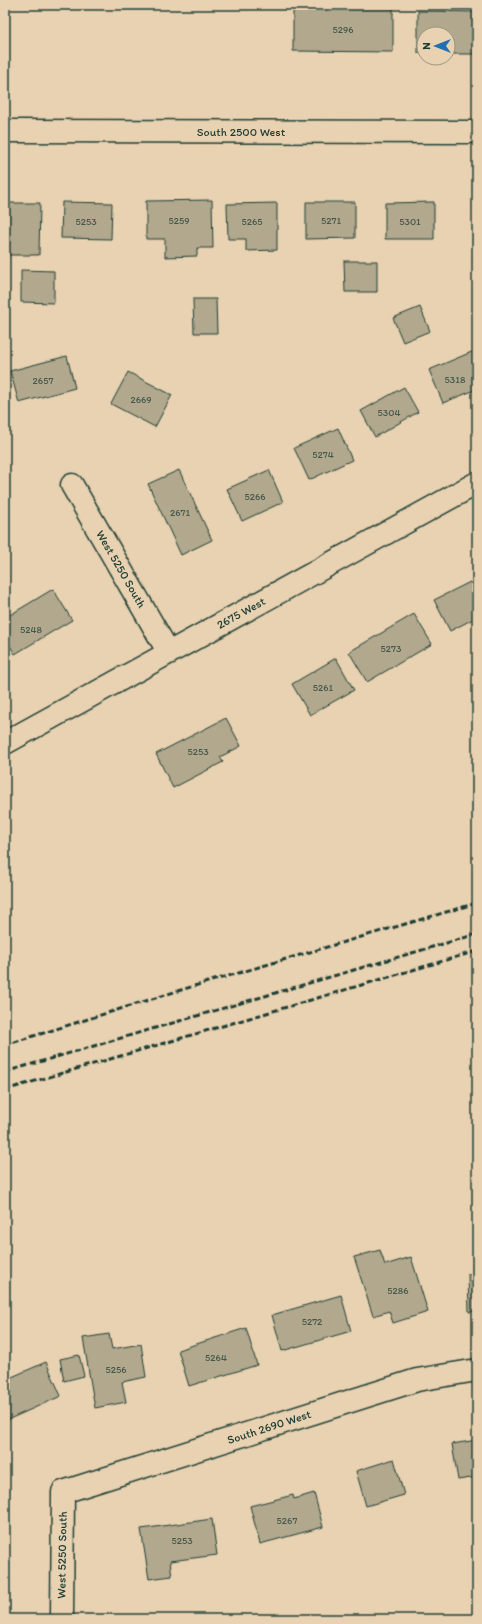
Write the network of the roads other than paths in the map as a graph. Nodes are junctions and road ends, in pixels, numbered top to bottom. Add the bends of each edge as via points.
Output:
1 (5, 131) edge
2 (477, 132) edge
3 (477, 483) edge
4 (72, 485) dead end
5 (169, 653) junction
6 (5, 743) edge
7 (477, 1370) edge
8 (63, 1492) joint
9 (62, 1619) edge

1 - 2 street, South 2500 West
3 - 5 street, 2675 West
4 - 5 street, West 5250 South
5 - 6 street, 2675 West
7 - 8 street, South 2690 West via 417,1380
8 - 9 street, West 5250 South

